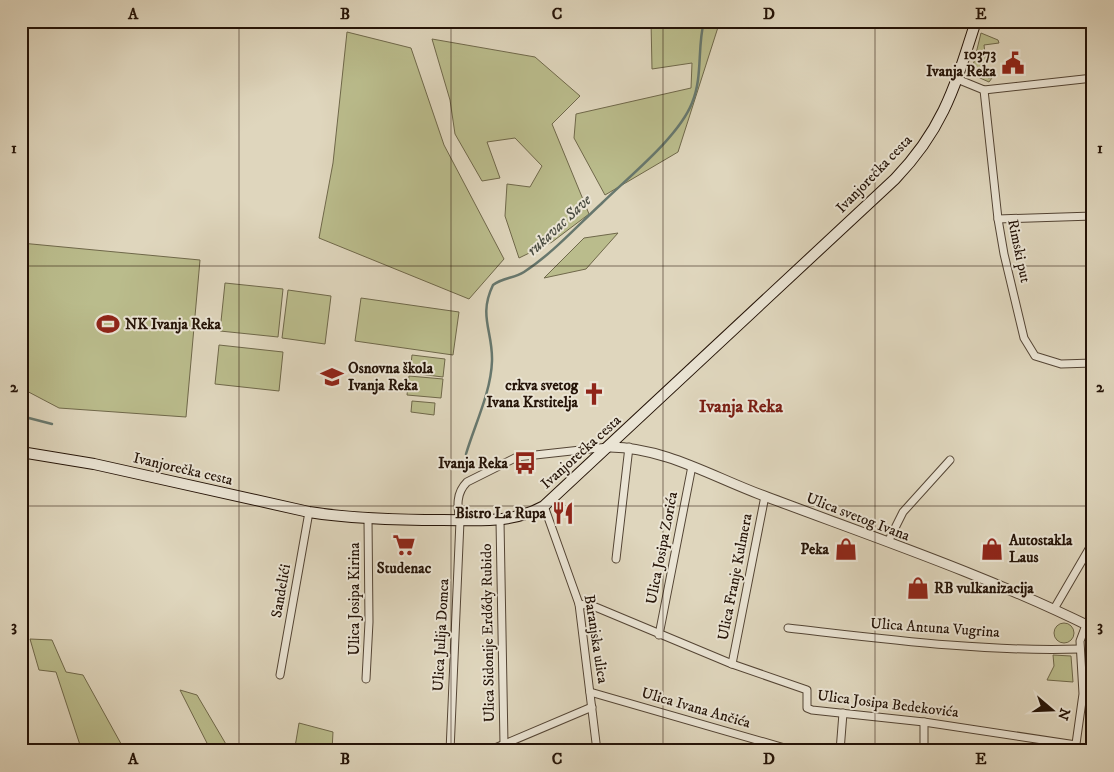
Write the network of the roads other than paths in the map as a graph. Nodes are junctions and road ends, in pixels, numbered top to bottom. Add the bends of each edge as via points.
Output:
1 (976, 21) edge
2 (1093, 78) edge
3 (957, 79) junction
4 (984, 90) junction
5 (1093, 216) edge
6 (998, 219) junction
7 (1093, 363) edge
8 (610, 447) junction
9 (629, 447) junction
10 (21, 452) edge
11 (950, 460) dead end
12 (692, 466) junction
13 (764, 496) junction
14 (544, 506) junction
15 (21, 510) edge
16 (308, 512) junction
17 (368, 520) junction
18 (460, 521) junction
19 (500, 521) junction
20 (23, 540) dead end
21 (888, 542) junction
22 (1093, 542) edge
23 (616, 559) dead end
24 (579, 604) junction
25 (1054, 609) junction
26 (1089, 626) edge
27 (788, 628) dead end
28 (659, 635) junction
29 (1080, 649) junction
30 (732, 664) junction
31 (280, 675) dead end
32 (366, 679) dead end
33 (590, 692) junction
34 (592, 706) junction
35 (843, 713) junction
36 (924, 722) junction
37 (504, 744) junction
38 (1076, 748) edge
39 (450, 751) edge
40 (488, 751) edge
41 (596, 751) edge
42 (795, 751) edge
43 (840, 751) edge
44 (924, 751) edge

1 - 3 main road, Ivanjorečka cesta
2 - 4 street
3 - 4 street
3 - 8 main road, Ivanjorečka cesta via 937,126 905,168
4 - 6 street, Rimski put
5 - 6 street
6 - 7 street, Rimski put via 1024,338 1035,356 1062,364
8 - 9 street, Ulica svetog Ivana
8 - 14 main road, Ivanjorečka cesta
8 - 18 street, Ulica Julija Domca via 518,457 467,482 461,488
9 - 12 street, Ulica svetog Ivana via 669,456
9 - 23 street
10 - 16 main road, Ivanjorečka cesta via 94,464
11 - 21 street via 903,512
12 - 13 street, Ulica svetog Ivana
12 - 28 street, Ulica Josipa Zorića
13 - 21 street, Ulica svetog Ivana
13 - 30 street, Ulica Franje Kulmera
14 - 19 main road, Ivanjorečka cesta via 531,514
14 - 24 street, Baranjska ulica
15 - 20 street
16 - 17 main road, Ivanjorečka cesta
16 - 31 street, Sandelići
17 - 18 main road, Ivanjorečka cesta
17 - 32 street, Ulica Josipa Kirina
18 - 19 main road, Ivanjorečka cesta
18 - 39 street, Ulica Julija Domca
19 - 37 street, Ulica Sidonije Erdődy Rubido
21 - 25 street, Ulica svetog Ivana
22 - 25 street
24 - 28 street, Ulica Josipa Bedekovića via 592,606
24 - 33 street, Baranjska ulica
25 - 26 street, Ulica svetog Ivana
26 - 29 street
27 - 29 street, Ulica Antuna Vugrina via 920,643
28 - 30 street, Ulica Josipa Bedekovića
29 - 38 street via 1084,694
30 - 35 street, Ulica Josipa Bedekovića via 807,690 807,708
33 - 34 street, Baranjska ulica
33 - 42 street, Ulica Ivana Ančića
34 - 37 street
34 - 41 street, Baranjska ulica
35 - 36 street, Ulica Josipa Bedekovića
35 - 43 street
36 - 38 street, Ulica Josipa Bedekovića
36 - 44 street
37 - 40 street

